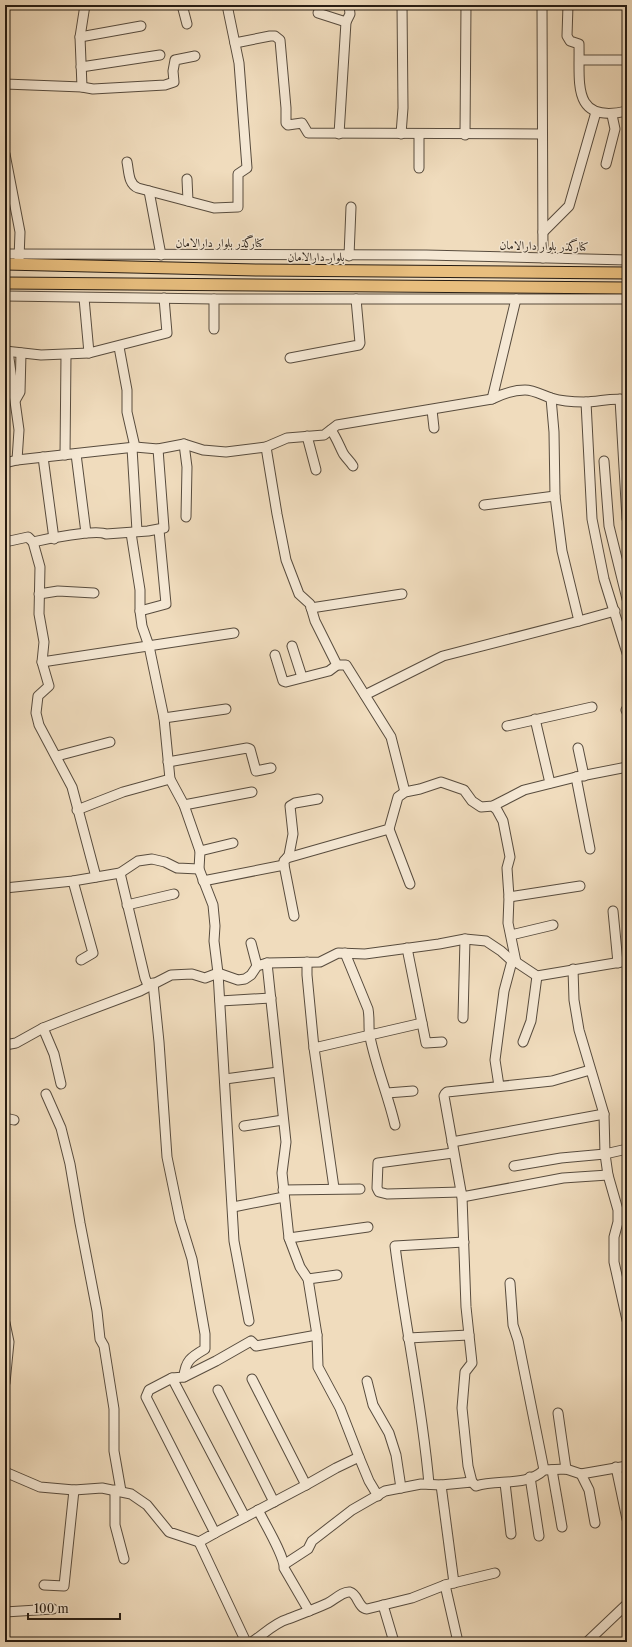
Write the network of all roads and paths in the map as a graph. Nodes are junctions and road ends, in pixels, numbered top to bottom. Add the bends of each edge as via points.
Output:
1 (85, 5) edge
2 (182, 5) edge
3 (227, 5) edge
4 (349, 5) edge
5 (402, 5) edge
6 (466, 5) edge
7 (542, 5) edge
8 (568, 5) edge
9 (318, 12) dead end
10 (346, 22) junction
11 (187, 24) dead end
12 (141, 26) dead end
13 (80, 37) junction
14 (235, 43) junction
15 (160, 55) dead end
16 (195, 56) dead end
17 (580, 60) junction
18 (627, 60) edge
19 (81, 67) junction
20 (5, 84) edge
21 (82, 87) junction
22 (627, 111) edge
23 (596, 112) junction
24 (612, 114) junction
25 (339, 134) junction
26 (400, 134) junction
27 (419, 134) junction
28 (542, 134) junction
29 (465, 135) junction
30 (5, 154) edge
31 (127, 162) dead end
32 (606, 164) dead end
33 (419, 168) dead end
34 (187, 179) dead end
35 (149, 191) junction
36 (188, 201) junction
37 (351, 207) dead end
38 (543, 232) junction
39 (5, 254) edge
40 (161, 255) junction
41 (349, 256) junction
42 (543, 258) junction
43 (19, 259) junction
44 (627, 260) edge
45 (5, 264) edge
46 (627, 273) edge
47 (5, 283) edge
48 (627, 288) edge
49 (5, 296) edge
50 (84, 298) junction
51 (164, 298) junction
52 (214, 299) junction
53 (356, 299) junction
54 (516, 299) junction
55 (627, 299) edge
56 (214, 329) dead end
57 (119, 347) junction
58 (6, 351) edge
59 (21, 353) junction
60 (89, 353) junction
61 (66, 355) junction
62 (290, 358) dead end
63 (551, 398) junction
64 (492, 399) junction
65 (624, 399) edge
66 (15, 400) junction
67 (586, 402) junction
68 (432, 410) junction
69 (434, 428) dead end
70 (331, 430) junction
71 (307, 436) junction
72 (184, 444) junction
73 (266, 447) junction
74 (133, 448) junction
75 (158, 449) junction
76 (76, 454) junction
77 (65, 455) junction
78 (42, 457) junction
79 (17, 460) junction
80 (604, 461) dead end
81 (5, 463) edge
82 (353, 466) dead end
83 (316, 470) dead end
84 (555, 496) junction
85 (484, 505) dead end
86 (186, 516) dead end
87 (627, 519) edge
88 (159, 530) junction
89 (134, 532) junction
90 (86, 533) junction
91 (54, 539) junction
92 (5, 542) edge
93 (33, 542) junction
94 (94, 593) dead end
95 (39, 594) junction
96 (402, 594) dead end
97 (627, 599) edge
98 (311, 608) junction
99 (615, 610) junction
100 (140, 611) junction
101 (579, 621) junction
102 (234, 633) dead end
103 (149, 646) junction
104 (292, 646) dead end
105 (627, 652) edge
106 (275, 655) dead end
107 (42, 662) junction
108 (337, 665) junction
109 (302, 677) junction
110 (365, 694) junction
111 (592, 707) dead end
112 (226, 709) dead end
113 (164, 718) junction
114 (535, 719) junction
115 (507, 726) dead end
116 (110, 742) dead end
117 (578, 748) dead end
118 (57, 756) junction
119 (168, 762) junction
120 (627, 767) edge
121 (271, 768) dead end
122 (580, 776) junction
123 (170, 779) junction
124 (550, 783) junction
125 (252, 792) dead end
126 (405, 792) junction
127 (318, 799) dead end
128 (184, 805) junction
129 (493, 806) junction
130 (77, 810) junction
131 (389, 829) junction
132 (233, 843) dead end
133 (590, 849) dead end
134 (200, 851) junction
135 (285, 862) junction
136 (199, 869) junction
137 (120, 873) junction
138 (96, 877) junction
139 (73, 881) junction
140 (203, 881) junction
141 (410, 884) dead end
142 (580, 886) dead end
143 (5, 888) edge
144 (174, 894) dead end
145 (509, 897) junction
146 (127, 905) junction
147 (613, 911) dead end
148 (294, 916) dead end
149 (553, 925) dead end
150 (511, 935) junction
151 (466, 939) junction
152 (251, 943) dead end
153 (407, 948) junction
154 (345, 953) junction
155 (81, 960) dead end
156 (514, 961) junction
157 (307, 962) junction
158 (623, 962) edge
159 (267, 963) junction
160 (257, 966) junction
161 (573, 969) junction
162 (218, 973) junction
163 (537, 976) junction
164 (153, 983) junction
165 (270, 998) junction
166 (220, 1001) junction
167 (463, 1018) dead end
168 (422, 1023) junction
169 (43, 1028) junction
170 (369, 1035) junction
171 (442, 1042) dead end
172 (523, 1042) dead end
173 (5, 1045) edge
174 (314, 1048) junction
175 (590, 1070) junction
176 (278, 1072) junction
177 (225, 1079) junction
178 (62, 1084) dead end
179 (499, 1086) junction
180 (413, 1091) dead end
181 (387, 1093) junction
182 (46, 1094) dead end
183 (604, 1114) junction
184 (283, 1120) junction
185 (394, 1125) dead end
186 (244, 1126) dead end
187 (452, 1142) junction
188 (627, 1149) edge
189 (453, 1153) junction
190 (605, 1154) junction
191 (514, 1166) dead end
192 (608, 1175) junction
193 (334, 1188) junction
194 (360, 1189) dead end
195 (284, 1194) junction
196 (462, 1195) junction
197 (232, 1207) junction
198 (368, 1227) dead end
199 (289, 1238) junction
200 (464, 1242) junction
201 (337, 1274) dead end
202 (308, 1279) junction
203 (622, 1282) edge
204 (510, 1283) dead end
205 (627, 1320) edge
206 (249, 1321) dead end
207 (5, 1323) edge
208 (317, 1335) junction
209 (469, 1335) junction
210 (408, 1338) junction
211 (184, 1377) junction
212 (172, 1378) junction
213 (252, 1379) dead end
214 (367, 1381) dead end
215 (5, 1383) edge
216 (218, 1390) dead end
217 (558, 1414) dead end
218 (359, 1457) junction
219 (627, 1466) edge
220 (616, 1467) junction
221 (566, 1469) junction
222 (548, 1470) junction
223 (5, 1472) edge
224 (581, 1474) junction
225 (530, 1477) junction
226 (472, 1482) junction
227 (505, 1483) junction
228 (429, 1484) junction
229 (306, 1485) junction
230 (442, 1485) junction
231 (401, 1488) junction
232 (74, 1490) junction
233 (118, 1491) junction
234 (378, 1496) junction
235 (274, 1502) junction
236 (258, 1510) junction
237 (245, 1517) junction
238 (627, 1519) edge
239 (595, 1523) dead end
240 (562, 1527) dead end
241 (215, 1533) junction
242 (511, 1534) dead end
243 (539, 1536) dead end
244 (199, 1542) junction
245 (124, 1559) dead end
246 (285, 1564) junction
247 (495, 1573) dead end
248 (449, 1584) junction
249 (44, 1585) dead end
250 (383, 1605) junction
251 (626, 1606) edge
252 (52, 1608) dead end
253 (309, 1611) junction
254 (5, 1612) edge
255 (246, 1642) edge
256 (252, 1642) edge
257 (394, 1642) edge
258 (458, 1642) edge
259 (587, 1642) edge

1 - 13 street
2 - 11 street
3 - 14 street
4 - 10 street via 350,14
5 - 26 street via 403,108
6 - 29 street
7 - 28 street
8 - 17 street via 567,36 570,41 579,44
9 - 10 street
10 - 25 street
12 - 13 street
13 - 19 street
14 - 25 street via 276,36 280,40 286,123 288,125 302,122 308,133
14 - 36 street via 239,63 247,168 238,174 238,207 214,208
15 - 19 street
16 - 21 street via 176,59 173,70 174,82 165,85 93,89
17 - 18 street
17 - 23 street via 581,95 585,104
19 - 21 street
20 - 21 street
22 - 24 street
23 - 24 street
23 - 38 street via 569,206
24 - 32 street via 615,130
25 - 26 street
26 - 27 street
27 - 29 street
27 - 33 street
28 - 29 street
28 - 38 street
30 - 43 street via 20,232
31 - 35 street via 134,186
34 - 36 street
35 - 36 street
35 - 40 street
37 - 41 street
38 - 42 street
39 - 43 street, کنارگذر بلوار دارالامان
40 - 41 street, کنارگذر بلوار دارالامان
40 - 43 street, کنارگذر بلوار دارالامان
41 - 42 street, کنارگذر بلوار دارالامان
42 - 44 street, کنارگذر بلوار دارالامان
43 - 45 main road, بلوار دارالامان
43 - 46 main road, بلوار دارالامان via 212,270
47 - 48 main road
49 - 50 street
50 - 51 street
50 - 60 street
51 - 52 street
51 - 57 street via 167,333
52 - 53 street
52 - 56 street
53 - 54 street
53 - 62 street via 359,345
54 - 55 street
54 - 64 street
57 - 60 street
57 - 74 street via 127,390
58 - 59 street
58 - 66 street
59 - 61 street
59 - 66 street via 20,392
60 - 61 street
61 - 77 street
63 - 64 street via 524,390
63 - 67 street
63 - 84 street
64 - 68 street
65 - 67 street
65 - 87 street
66 - 79 street via 19,430
67 - 99 street via 592,519 604,579
68 - 69 street
68 - 70 street via 337,425
70 - 71 street via 324,435
70 - 82 street
71 - 73 street via 287,438
71 - 83 street
72 - 73 street via 203,450 226,452
72 - 75 street
72 - 86 street via 187,467
73 - 98 street via 286,560 299,594
74 - 75 street
74 - 76 street
74 - 89 street
75 - 88 street via 164,528
76 - 77 street
76 - 90 street
77 - 78 street
78 - 79 street
78 - 91 street
79 - 81 street
80 - 97 street via 609,526
84 - 85 street
84 - 101 street via 562,551
88 - 89 street
88 - 100 street via 166,604
89 - 90 street
89 - 100 street
90 - 91 street
91 - 93 street
92 - 93 street via 28,537
93 - 95 street via 40,567
94 - 95 street via 58,591
95 - 107 street via 39,614 44,642
96 - 98 street
98 - 108 street
99 - 101 street
99 - 105 street
100 - 103 street
101 - 110 street via 443,656
102 - 103 street
103 - 107 street
103 - 113 street
104 - 109 street
106 - 109 street via 284,682
107 - 118 street via 49,686 38,696 36,713 39,725
108 - 109 street via 329,671
108 - 110 street via 346,666
110 - 126 street via 391,737
111 - 114 street
112 - 113 street
113 - 119 street
114 - 115 street
114 - 124 street
116 - 118 street
117 - 122 street
118 - 130 street via 72,787
119 - 121 street via 246,748 250,749 256,771
119 - 123 street
120 - 122 street
122 - 124 street
122 - 133 street
123 - 128 street
123 - 130 street via 123,792
124 - 129 street via 524,790
125 - 128 street
126 - 129 street via 441,782 464,790 481,807
126 - 131 street via 398,797
127 - 135 street via 290,806 293,834
128 - 134 street
129 - 145 street via 503,821 510,857 506,868
130 - 138 street
131 - 135 street
131 - 141 street
132 - 134 street
134 - 136 street
135 - 140 street
135 - 148 street
136 - 137 street via 177,868 152,859 138,861
136 - 140 street
137 - 138 street
137 - 146 street
138 - 139 street
139 - 143 street
139 - 155 street via 93,953
140 - 162 street via 212,905
142 - 145 street
144 - 146 street
145 - 150 street via 508,923
146 - 164 street via 145,978 148,985
147 - 158 street
149 - 150 street
150 - 156 street
151 - 153 street
151 - 156 street via 486,941
151 - 167 street
152 - 160 street
153 - 154 street via 365,954
153 - 168 street
154 - 157 street via 338,953 320,962
154 - 170 street via 368,1009
156 - 163 street
156 - 179 street via 504,991 495,1060
157 - 159 street
157 - 174 street
158 - 161 street
159 - 160 street
159 - 165 street
160 - 162 street via 245,979 238,980
161 - 163 street
161 - 175 street via 574,1000 579,1030
162 - 164 street via 205,978 192,974 171,975
162 - 166 street
163 - 172 street via 531,1021
164 - 169 street via 140,991
164 - 211 street via 168,1157 180,1220 192,1259 205,1334 205,1349 185,1365
165 - 166 street
165 - 176 street
166 - 177 street
168 - 170 street
168 - 171 street via 426,1043
169 - 173 street via 16,1043
169 - 178 street via 54,1054
170 - 174 street
170 - 181 street
174 - 193 street
175 - 179 street via 552,1081
175 - 183 street
176 - 177 street
176 - 184 street
177 - 197 street
179 - 187 street via 445,1094 445,1108
180 - 181 street
181 - 185 street
182 - 233 street via 61,1128 70,1164 100,1339 104,1346 114,1409 114,1451
183 - 187 street
183 - 190 street
184 - 186 street
184 - 195 street via 286,1142 282,1173
187 - 189 street
188 - 190 street
189 - 196 street
189 - 196 street via 378,1162 377,1188 379,1192 387,1194
190 - 191 street
190 - 192 street
192 - 196 street via 563,1178
192 - 203 street via 618,1210 614,1262
193 - 194 street
193 - 195 street
195 - 197 street
195 - 199 street
196 - 200 street
197 - 206 street via 234,1240
198 - 199 street
199 - 202 street via 300,1267
200 - 209 street
200 - 210 street via 395,1246
201 - 202 street
202 - 208 street
203 - 205 street
204 - 222 street via 514,1325
207 - 215 street via 9,1342
208 - 211 street via 256,1346 250,1341
208 - 218 street via 318,1366 340,1408
209 - 210 street
209 - 226 street via 472,1363 466,1372 462,1408
210 - 228 street via 415,1371
211 - 212 street
212 - 237 street
212 - 241 street via 149,1390 146,1397
213 - 229 street
214 - 231 street via 373,1405 389,1434 396,1456
216 - 235 street
217 - 221 street
218 - 229 street
218 - 234 street
219 - 220 street
220 - 224 street
220 - 238 street
221 - 222 street
221 - 224 street
222 - 225 street
222 - 240 street
223 - 232 street via 40,1488
224 - 239 street via 589,1490
225 - 227 street
225 - 243 street
226 - 227 street via 476,1486
226 - 230 street
227 - 242 street
228 - 230 street
228 - 231 street
229 - 235 street
230 - 248 street
231 - 234 street via 385,1491
232 - 233 street via 102,1488
232 - 249 street via 64,1586
233 - 244 street via 131,1494 147,1505 169,1532
233 - 245 street via 116,1525
234 - 246 street via 352,1510 312,1542 308,1549
235 - 236 street
236 - 237 street
236 - 246 street
237 - 241 street
241 - 244 street
244 - 255 street
246 - 253 street via 284,1568
247 - 248 street
248 - 250 street via 412,1598
248 - 258 street
250 - 253 street via 363,1608 350,1592
250 - 257 street
251 - 259 street
252 - 254 street
253 - 256 street via 288,1618

